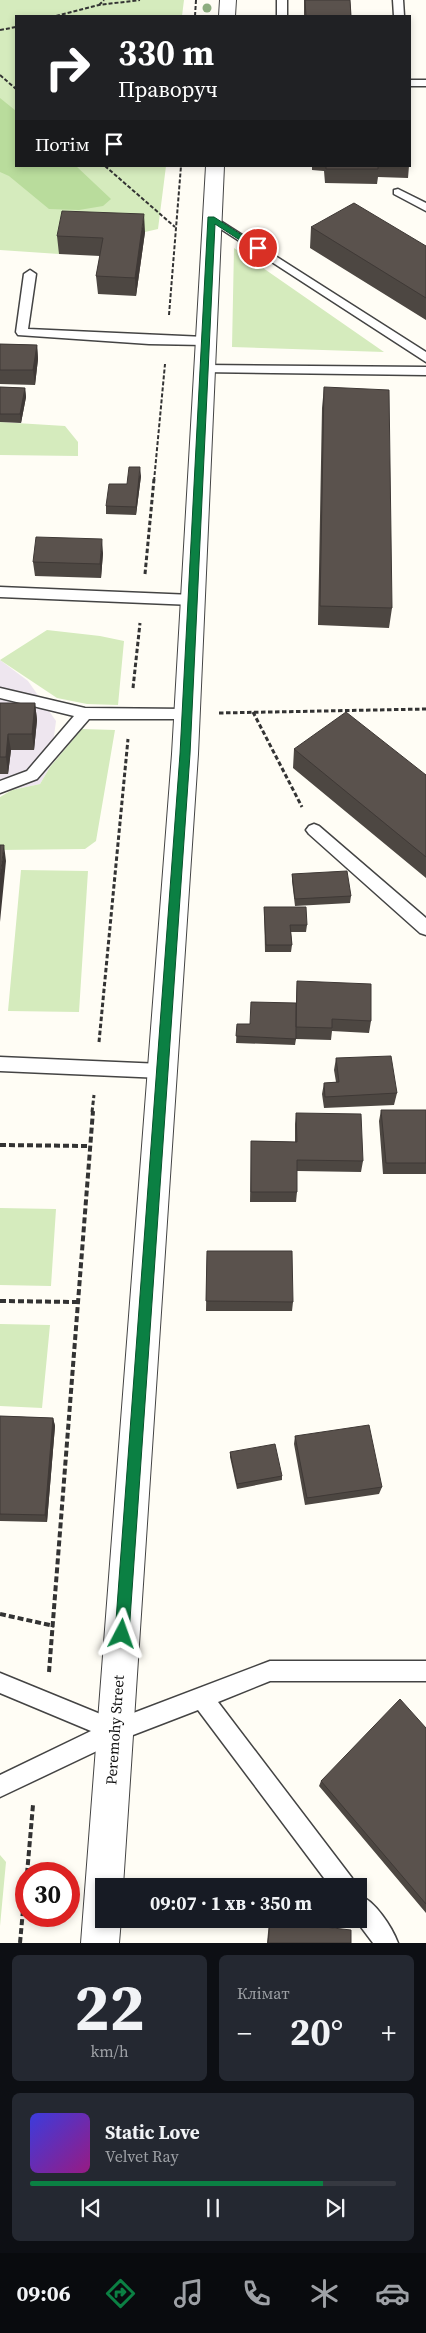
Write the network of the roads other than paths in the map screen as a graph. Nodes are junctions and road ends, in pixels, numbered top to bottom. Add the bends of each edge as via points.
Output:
1 (228, 0) edge
2 (282, 0) edge
3 (398, 0) edge
4 (227, 15) edge
5 (282, 15) edge
6 (399, 15) edge
7 (411, 83) edge
8 (426, 83) edge
9 (215, 167) edge
10 (398, 192) dead end
11 (426, 208) edge
12 (211, 218) junction
13 (30, 274) dead end
14 (206, 341) junction
15 (426, 358) edge
16 (204, 369) junction
17 (426, 371) edge
18 (0, 592) edge
19 (193, 600) junction
20 (1, 692) edge
21 (86, 713) junction
22 (187, 714) junction
23 (0, 787) edge
24 (314, 830) road end
25 (426, 928) edge
26 (0, 1064) edge
27 (162, 1071) junction
28 (426, 1671) edge
29 (0, 1683) edge
30 (202, 1698) junction
31 (115, 1731) junction
32 (0, 1786) edge
33 (105, 1878) edge
34 (338, 1878) edge
35 (367, 1917) edge
36 (101, 1928) edge
37 (100, 1943) edge
38 (387, 1943) edge

1 - 4 street
2 - 5 lane
3 - 6 lane
7 - 8 lane
9 - 12 street, Peremohy Street
10 - 11 lane
12 - 14 street, Peremohy Street
12 - 15 lane
13 - 14 lane via 22,332
14 - 16 street, Peremohy Street
16 - 17 lane
16 - 19 street, Peremohy Street
18 - 19 lane
19 - 22 street, Peremohy Street
20 - 21 lane
21 - 22 lane
21 - 23 lane via 32,775
22 - 27 street, Peremohy Street
24 - 25 lane
26 - 27 lane
27 - 31 street, Peremohy Street
28 - 30 lane via 270,1671
29 - 31 lane
30 - 31 lane
30 - 34 lane
31 - 32 lane
31 - 33 street, Peremohy Street
35 - 38 lane
36 - 37 street

